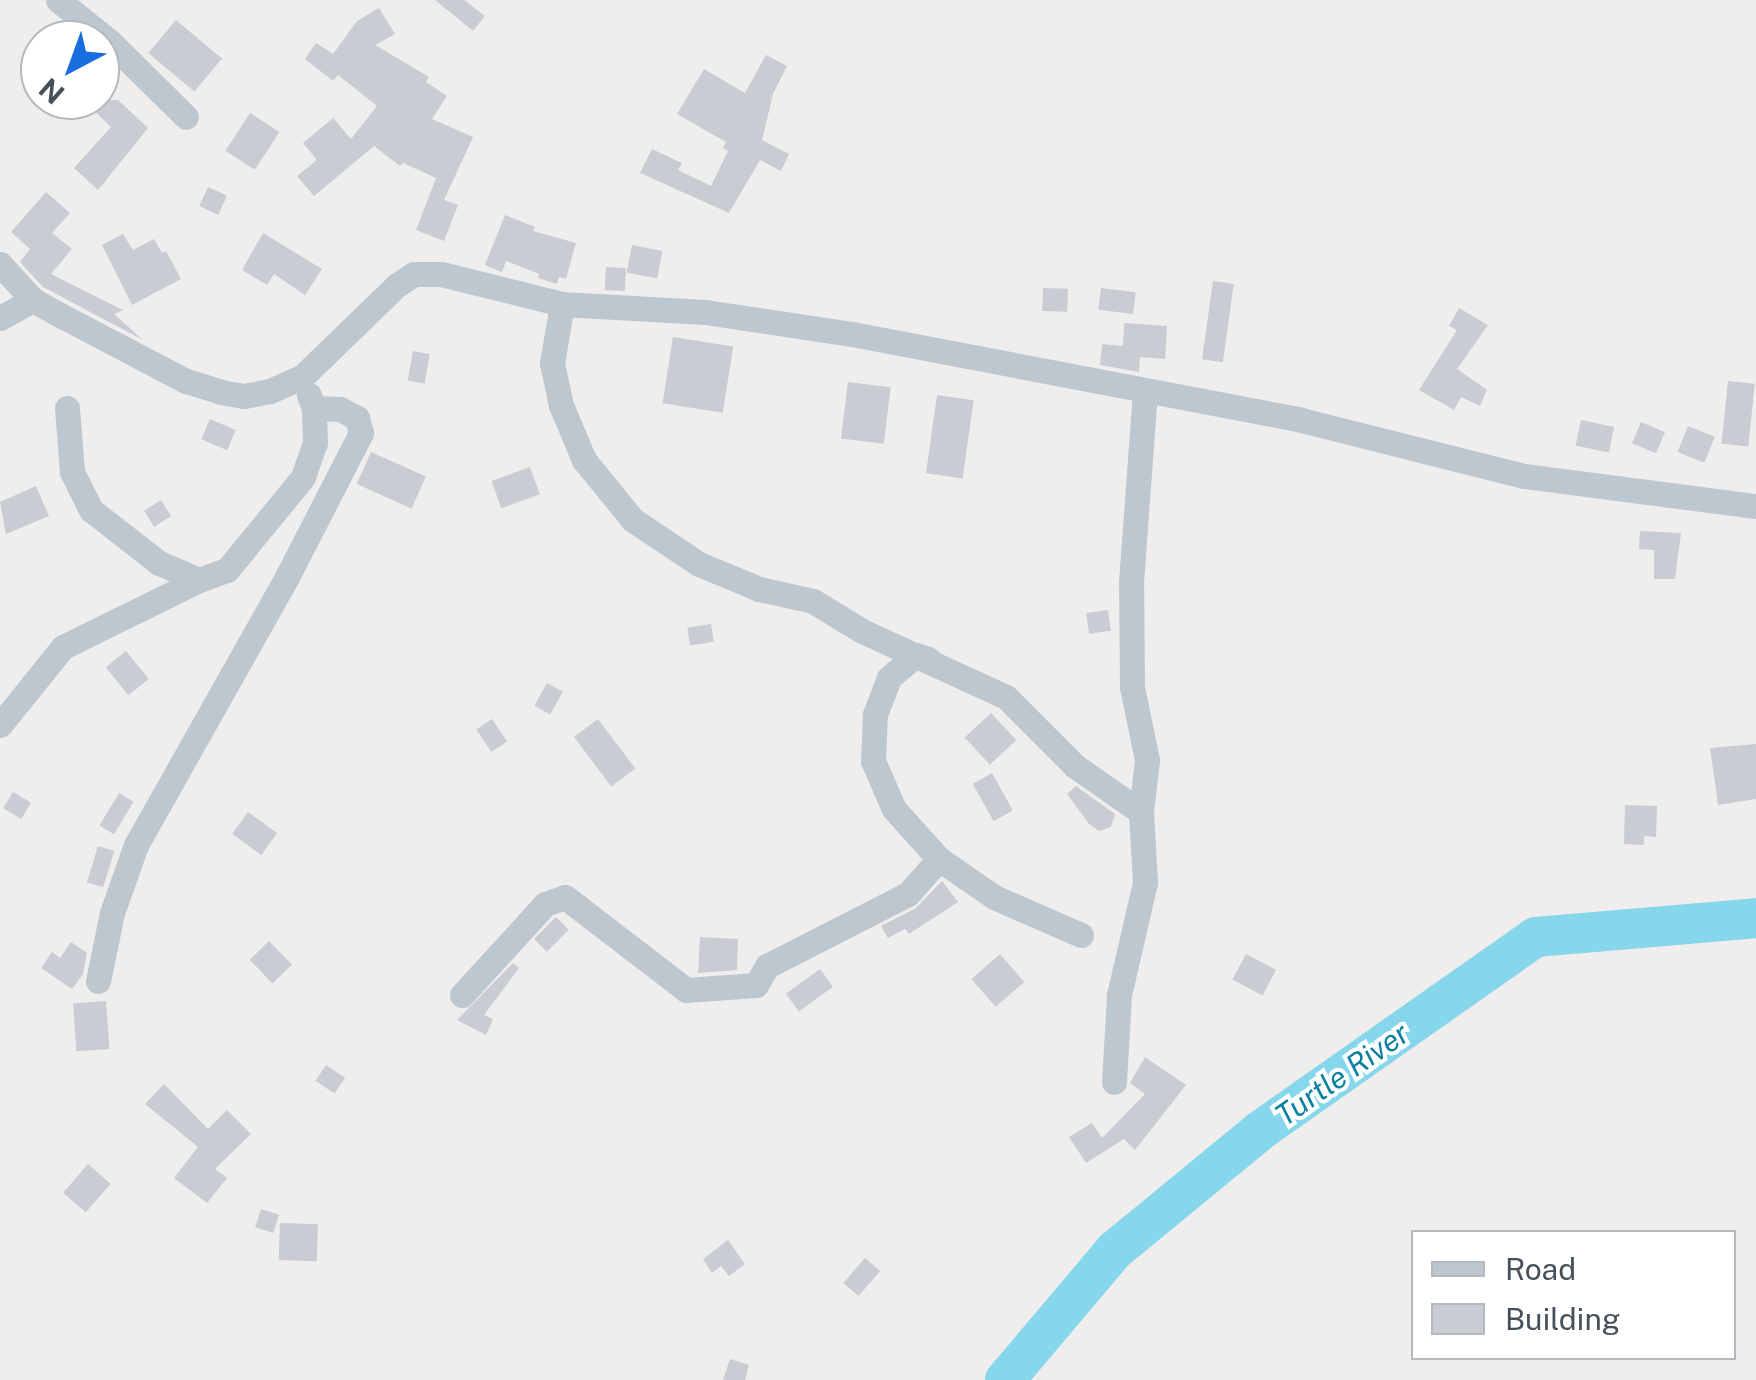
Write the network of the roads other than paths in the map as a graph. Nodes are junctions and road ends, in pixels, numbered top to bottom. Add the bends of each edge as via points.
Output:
1 (58, 0) edge
2 (186, 117) dead end
3 (0, 264) edge
4 (34, 300) junction
5 (562, 304) junction
6 (0, 318) edge
7 (302, 377) junction
8 (1145, 392) junction
9 (67, 408) dead end
10 (314, 408) junction
11 (1756, 506) edge
12 (199, 580) junction
13 (947, 666) junction
14 (0, 725) edge
15 (1141, 812) junction
16 (940, 859) junction
17 (1081, 935) dead end
18 (98, 982) dead end
19 (462, 995) dead end
20 (1114, 1082) dead end

1 - 2 street
3 - 4 street
4 - 6 street
4 - 7 street via 221,392 244,396
5 - 7 street via 441,274 414,274
5 - 8 street via 768,320
5 - 13 street via 552,363 561,406 584,460 633,520 699,564 759,589 813,601 862,631
7 - 10 street
8 - 11 street via 1301,420 1524,476
8 - 15 street via 1131,582 1132,687 1147,760
9 - 12 street via 72,472 92,510 159,563
10 - 12 street via 314,443 303,476 227,570
10 - 18 street via 340,408 357,418 360,433 288,576 136,845
12 - 14 street via 63,646
13 - 15 street via 1006,696 1075,766
13 - 16 street via 916,655 889,678 874,715 874,761 894,810
15 - 20 street via 1145,882 1119,995
16 - 17 street via 994,897
16 - 19 street via 908,894 767,966 756,985 686,990 565,897 545,904

